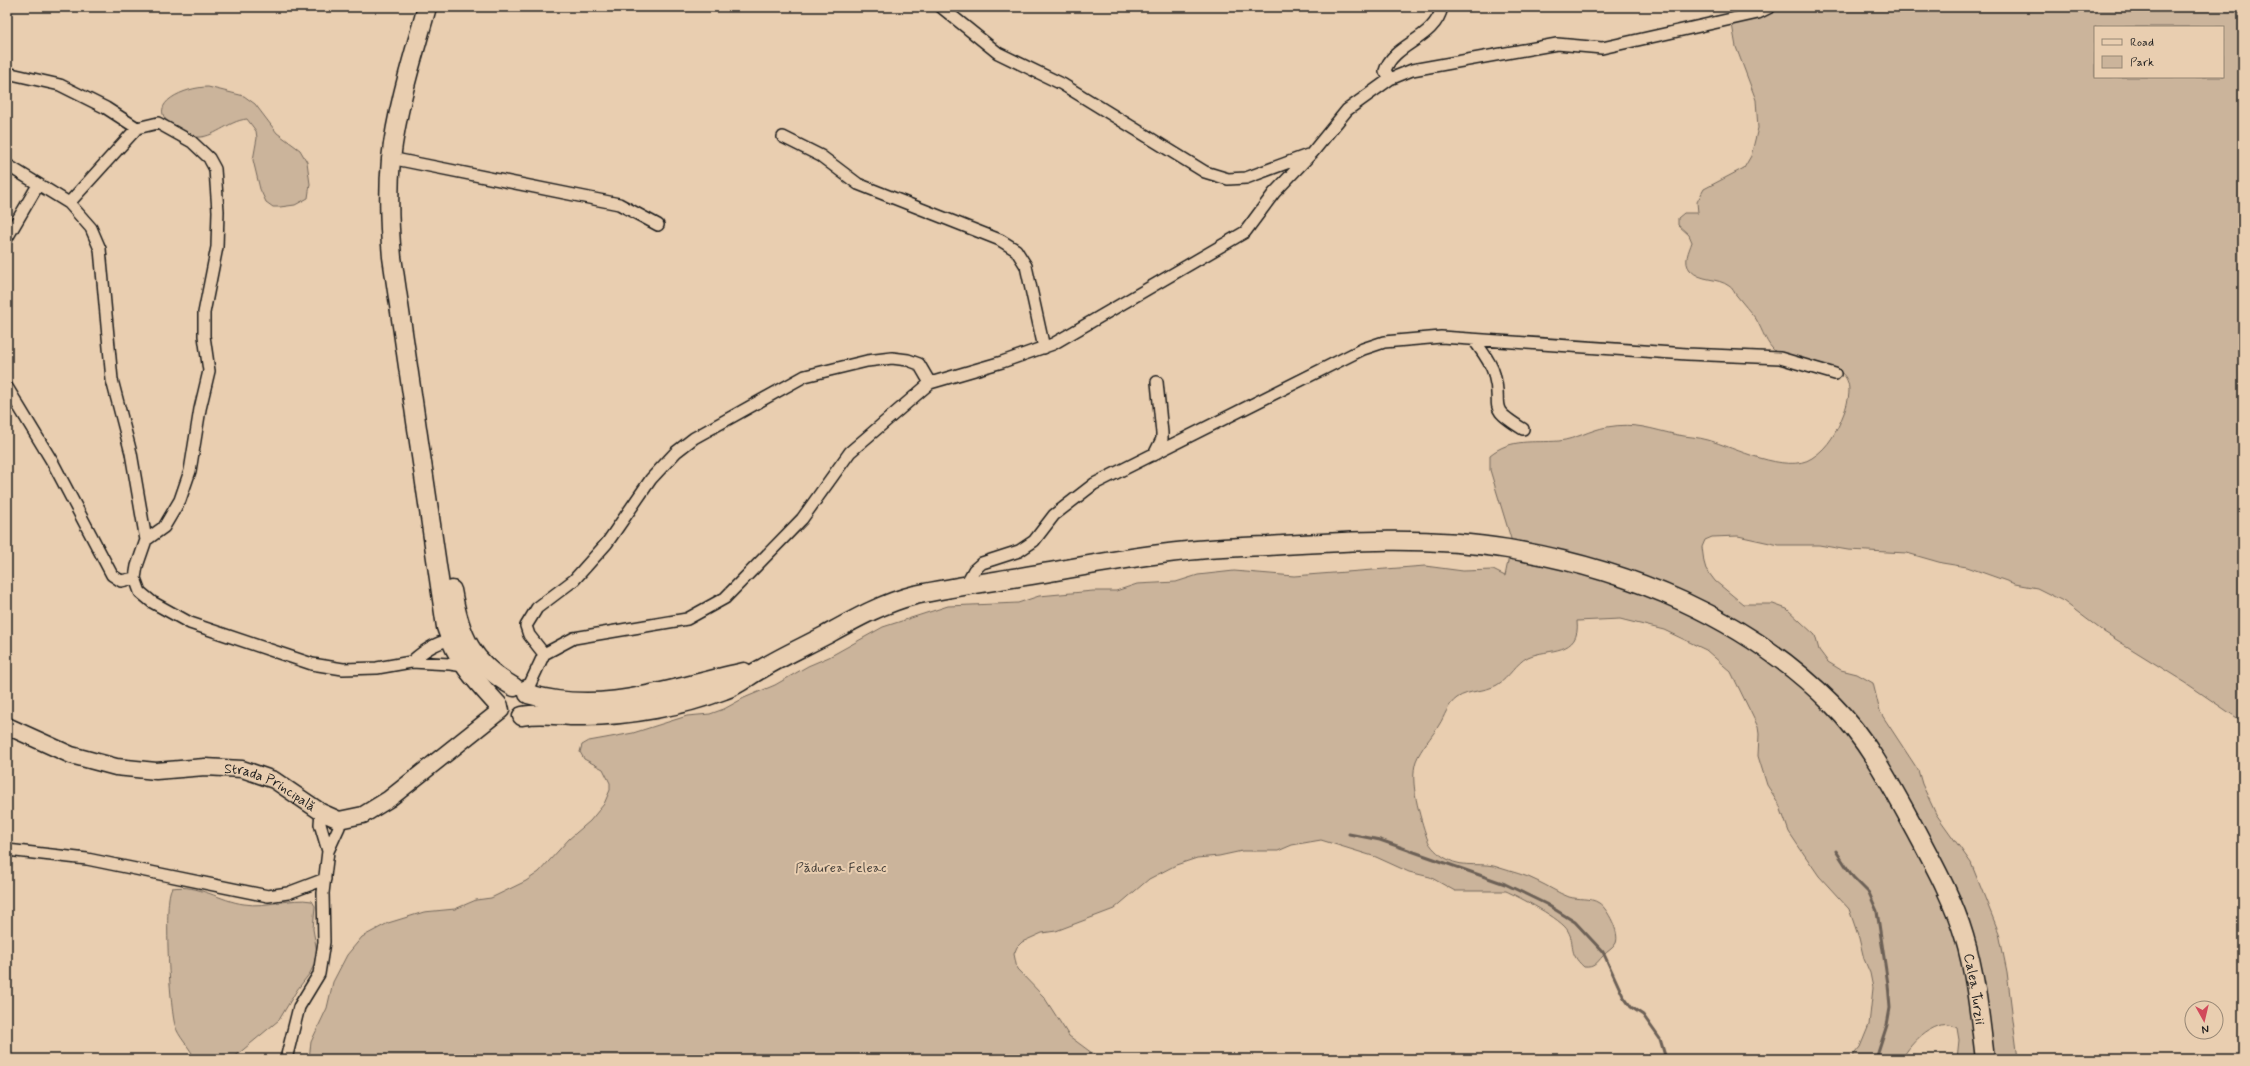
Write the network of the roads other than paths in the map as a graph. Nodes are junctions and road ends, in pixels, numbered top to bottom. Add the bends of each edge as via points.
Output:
1 (427, 7) edge
2 (436, 7) edge
3 (941, 7) edge
4 (1442, 7) edge
5 (1770, 7) edge
6 (1757, 10) edge
7 (7, 73) edge
8 (1390, 79) junction
9 (138, 128) junction
10 (783, 137) dead end
11 (1312, 153) junction
12 (400, 160) junction
13 (7, 165) edge
14 (38, 185) junction
15 (69, 203) junction
16 (658, 225) dead end
17 (7, 238) edge
18 (1474, 340) junction
19 (1044, 348) junction
20 (1835, 374) dead end
21 (1157, 382) dead end
22 (930, 383) junction
23 (7, 387) edge
24 (1523, 429) dead end
25 (1154, 455) junction
26 (146, 540) junction
27 (135, 578) junction
28 (964, 586) junction
29 (450, 640) junction
30 (468, 645) junction
31 (544, 654) junction
32 (411, 662) junction
33 (464, 666) junction
34 (759, 670) junction
35 (521, 690) junction
36 (500, 708) junction
37 (522, 716) junction
38 (7, 726) edge
39 (321, 812) junction
40 (339, 820) junction
41 (7, 850) edge
42 (328, 851) junction
43 (325, 879) junction
44 (286, 1059) edge
45 (1985, 1059) edge

1 - 29 main road via 395,132 389,209 392,257 446,627
2 - 12 main road via 409,108
3 - 11 street via 998,53 1062,84 1205,172 1228,179 1246,178
4 - 8 street via 1429,31 1391,59 1386,71
5 - 6 street
6 - 8 street via 1602,48 1557,44 1412,70
7 - 9 street via 60,85 106,108
8 - 11 street via 1347,110
9 - 15 street
9 - 26 street via 158,123 192,142 210,158 215,169 218,211 217,247 204,314 209,371 190,471 180,500 164,527
10 - 19 street via 821,156 858,184 1000,240 1016,250 1026,266
11 - 19 street via 1274,192 1245,232
12 - 16 street via 619,204
12 - 30 main road via 398,207 401,256 455,609
13 - 14 street
14 - 15 street
14 - 17 street
15 - 26 street via 91,228 100,248 112,380 131,454
18 - 20 street via 1780,358
18 - 24 street via 1494,373 1498,411
18 - 25 street via 1441,337 1410,339 1384,342 1363,349
19 - 22 street
21 - 25 street via 1162,434
22 - 31 street via 850,452 802,519 724,598 687,619 574,638
22 - 31 street via 919,364 908,360 892,358 844,366 805,376 694,438 676,452 651,479 607,543 574,580 537,608 530,618 526,626 529,635
23 - 27 street via 53,463 112,575 121,581
25 - 28 street via 1094,484 1054,515 1034,541 1019,552 982,563
26 - 27 street via 136,566
27 - 32 street via 140,592 190,624 312,664 343,669 377,668
28 - 34 main road, Calea Turzii via 900,599 876,608
28 - 45 main road, Calea Turzii via 1162,554 1293,544 1391,542 1506,548 1570,562 1666,593 1709,613 1774,654 1833,705 1855,731 1896,794 1959,920 1972,966
29 - 30 street
29 - 32 street via 421,653
29 - 33 main road
30 - 35 main road via 484,666
31 - 35 street via 530,684
32 - 33 street
33 - 36 main road
34 - 35 main road via 653,695 611,701 562,702
34 - 37 main road via 738,684 721,691 637,711 597,716
35 - 36 main road via 510,688 502,694
35 - 37 main road via 530,706
36 - 37 main road via 512,718
36 - 40 street via 389,799 363,815
38 - 39 street, Strada Principală via 71,755 116,767 156,771 205,767 242,769 274,780
39 - 40 street, Strada Principală
39 - 42 street via 320,824
40 - 42 street via 339,827
41 - 43 street via 87,859 268,896 288,893
42 - 43 street
43 - 44 street via 324,942 319,974 300,1007

